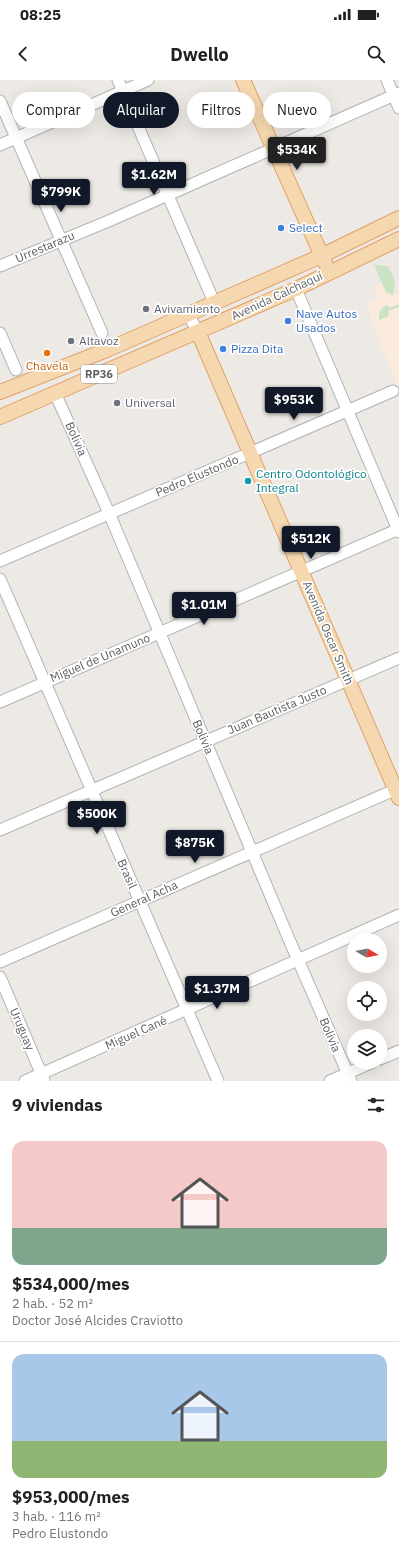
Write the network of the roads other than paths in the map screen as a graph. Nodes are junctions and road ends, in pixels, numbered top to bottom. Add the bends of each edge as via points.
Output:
1 (118, 80) edge
2 (148, 80) edge
3 (243, 80) edge
4 (387, 80) edge
5 (122, 91) junction
6 (396, 95) edge
7 (0, 101) edge
8 (399, 108) edge
9 (16, 138) junction
10 (0, 145) edge
11 (273, 149) junction
12 (167, 195) junction
13 (399, 212) edge
14 (399, 218) edge
15 (358, 238) junction
16 (399, 239) edge
17 (60, 240) junction
18 (366, 255) junction
19 (320, 256) junction
20 (0, 266) edge
21 (329, 272) junction
22 (270, 278) junction
23 (296, 289) junction
24 (214, 302) junction
25 (193, 322) junction
26 (0, 333) edge
27 (102, 334) dead end
28 (16, 370) dead end
29 (393, 391) dead end
30 (0, 392) edge
31 (55, 393) junction
32 (347, 411) junction
33 (0, 417) edge
34 (250, 452) junction
35 (109, 513) junction
36 (399, 530) edge
37 (0, 561) edge
38 (302, 572) junction
39 (0, 579) edge
40 (159, 633) junction
41 (399, 658) edge
42 (348, 680) junction
43 (44, 683) junction
44 (0, 702) edge
45 (205, 741) junction
46 (90, 790) junction
47 (398, 792) edge
48 (0, 830) edge
49 (251, 851) junction
50 (139, 901) junction
51 (399, 915) edge
52 (298, 961) junction
53 (0, 962) edge
54 (0, 977) edge
55 (186, 1011) junction
56 (399, 1051) edge
57 (387, 1056) edge
58 (362, 1069) edge
59 (349, 1077) edge
60 (42, 1078) edge
61 (25, 1081) edge
62 (218, 1081) edge
63 (330, 1081) edge

1 - 5 street
2 - 5 street
3 - 11 main road
4 - 6 street
5 - 9 street
5 - 12 street
6 - 8 street
6 - 11 street, Urrestarazu
7 - 9 street
9 - 10 street
9 - 17 street
11 - 12 street, Urrestarazu
11 - 19 main road
12 - 17 street, Urrestarazu
12 - 24 street
13 - 15 main road via 360,229 357,233
14 - 15 main road, Avenida Calchaquí / RP36
15 - 18 main road
15 - 19 main road, Avenida Calchaquí / RP36
16 - 18 main road, Avenida Calchaquí / RP36
17 - 20 street, Urrestarazu
17 - 27 street
18 - 21 main road, Avenida Calchaquí / RP36
19 - 21 main road
19 - 22 main road, Avenida Calchaquí / RP36
21 - 23 main road, Avenida Calchaquí / RP36
22 - 24 main road, Avenida Calchaquí / RP36
22 - 25 main road via 237,298 204,313
23 - 25 main road, Avenida Calchaquí / RP36
23 - 32 street
24 - 25 main road, Avenida Calchaquí / RP36
25 - 30 main road, Avenida Calchaquí / RP36 via 109,349
25 - 31 main road, Avenida Calchaquí / RP36
25 - 34 main road, Avenida Oscar Smith
26 - 28 street
29 - 32 street, Pedro Elustondo
31 - 33 main road, Avenida Calchaquí / RP36
31 - 35 street, Bolivia
32 - 34 street, Pedro Elustondo
32 - 36 street
34 - 35 street, Pedro Elustondo
34 - 38 main road, Avenida Oscar Smith
35 - 37 street, Pedro Elustondo
35 - 40 street, Bolivia
36 - 38 street, Miguel de Unamuno
38 - 40 street, Miguel de Unamuno
38 - 42 main road, Avenida Oscar Smith
39 - 43 street, Brasil
40 - 43 street, Miguel de Unamuno
40 - 45 street, Bolivia
41 - 42 street, Juan Bautista Justo
42 - 45 street, Juan Bautista Justo
42 - 47 main road, Avenida Oscar Smith
43 - 44 street, Miguel de Unamuno
43 - 46 street, Brasil
45 - 46 street, Juan Bautista Justo
45 - 49 street, Bolivia
46 - 48 street, Juan Bautista Justo
46 - 50 street, Brasil
47 - 49 street, General Acha
49 - 50 street, General Acha
49 - 52 street, Bolivia
50 - 53 street, General Acha
50 - 55 street, Brasil
51 - 52 street, Miguel Cané
52 - 55 street, Miguel Cané
52 - 59 street, Bolivia
54 - 60 street, Uruguay
55 - 60 street, Miguel Cané
55 - 62 street, Brasil
56 - 57 street
58 - 59 street
59 - 63 street
60 - 61 street, Miguel Cané

